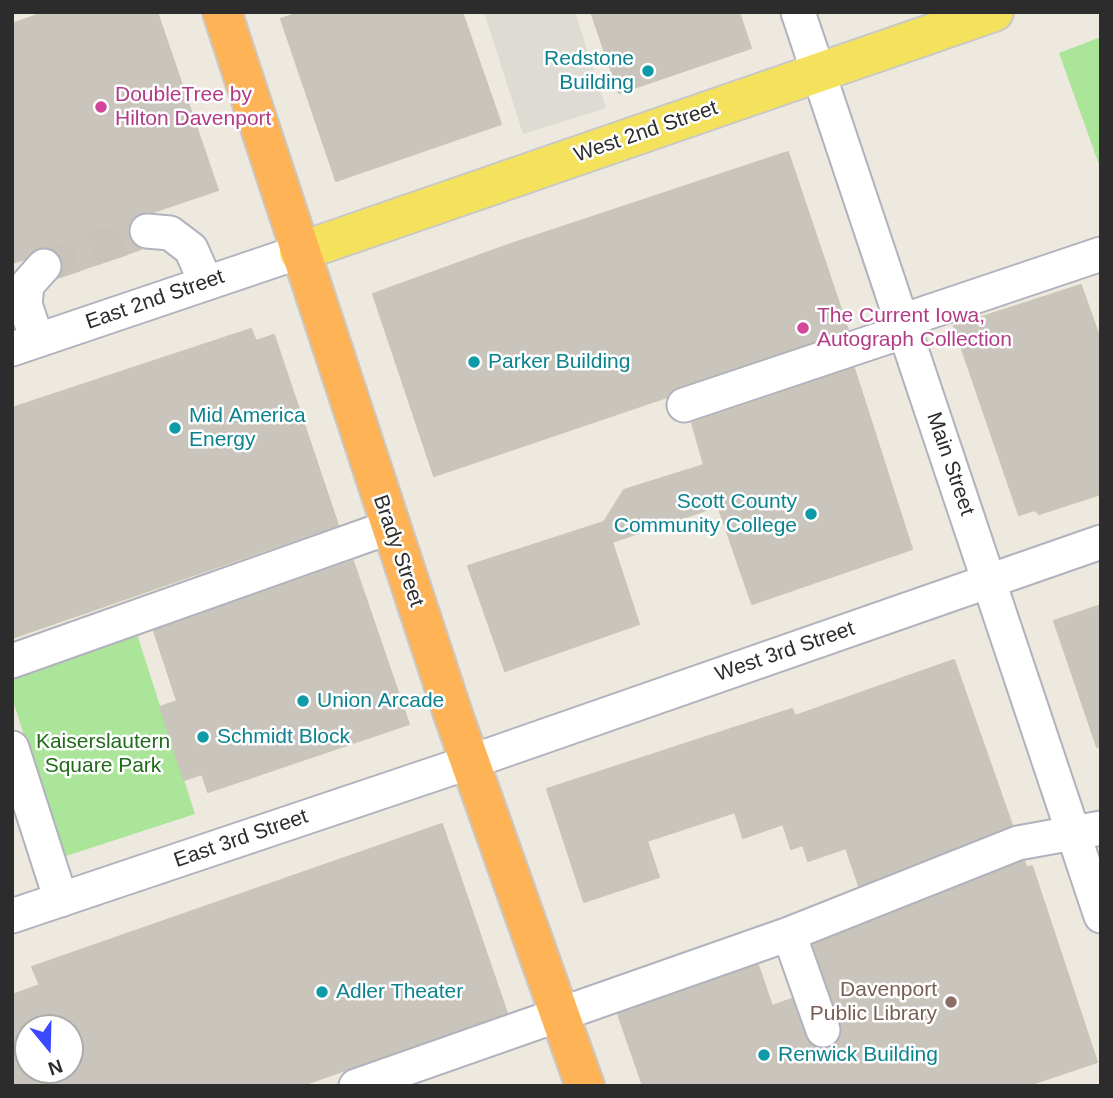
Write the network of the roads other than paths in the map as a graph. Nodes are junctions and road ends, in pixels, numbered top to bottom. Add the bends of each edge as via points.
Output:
1 (222, 12) edge
2 (798, 12) edge
3 (979, 15) edge
4 (818, 73) junction
5 (147, 231) tunnel mouth
6 (299, 252) junction
7 (1101, 254) edge
8 (44, 266) tunnel mouth
9 (206, 283) junction
10 (903, 326) junction
11 (24, 345) edge
12 (684, 405) dead end
13 (390, 527) junction
14 (1101, 542) edge
15 (989, 580) junction
16 (12, 661) edge
17 (12, 748) edge
18 (470, 762) junction
19 (1087, 832) edge
20 (61, 900) junction
21 (12, 916) edge
22 (1101, 916) edge
23 (789, 934) junction
24 (560, 1014) junction
25 (823, 1030) dead end
26 (356, 1086) edge
27 (585, 1086) edge

1 - 6 highway, Brady Street
2 - 4 street, Main Street
3 - 4 main road, West 2nd Street
4 - 6 main road, West 2nd Street
4 - 10 street, Main Street
5 - 9 street via 170,233 191,249
6 - 9 street, East 2nd Street
6 - 13 highway, Brady Street
7 - 10 street
8 - 11 street via 27,285
9 - 11 street, East 2nd Street
10 - 12 street
10 - 15 street, Main Street
13 - 16 street
13 - 18 highway, Brady Street
14 - 15 street, West 3rd Street
15 - 18 street, West 3rd Street
15 - 19 street, Main Street
17 - 20 street
18 - 20 street, East 3rd Street
18 - 24 highway, Brady Street
19 - 22 street, Main Street
19 - 23 street via 1018,844
20 - 21 street, East 3rd Street
23 - 24 street
23 - 25 street
24 - 26 street
24 - 27 highway, Brady Street

